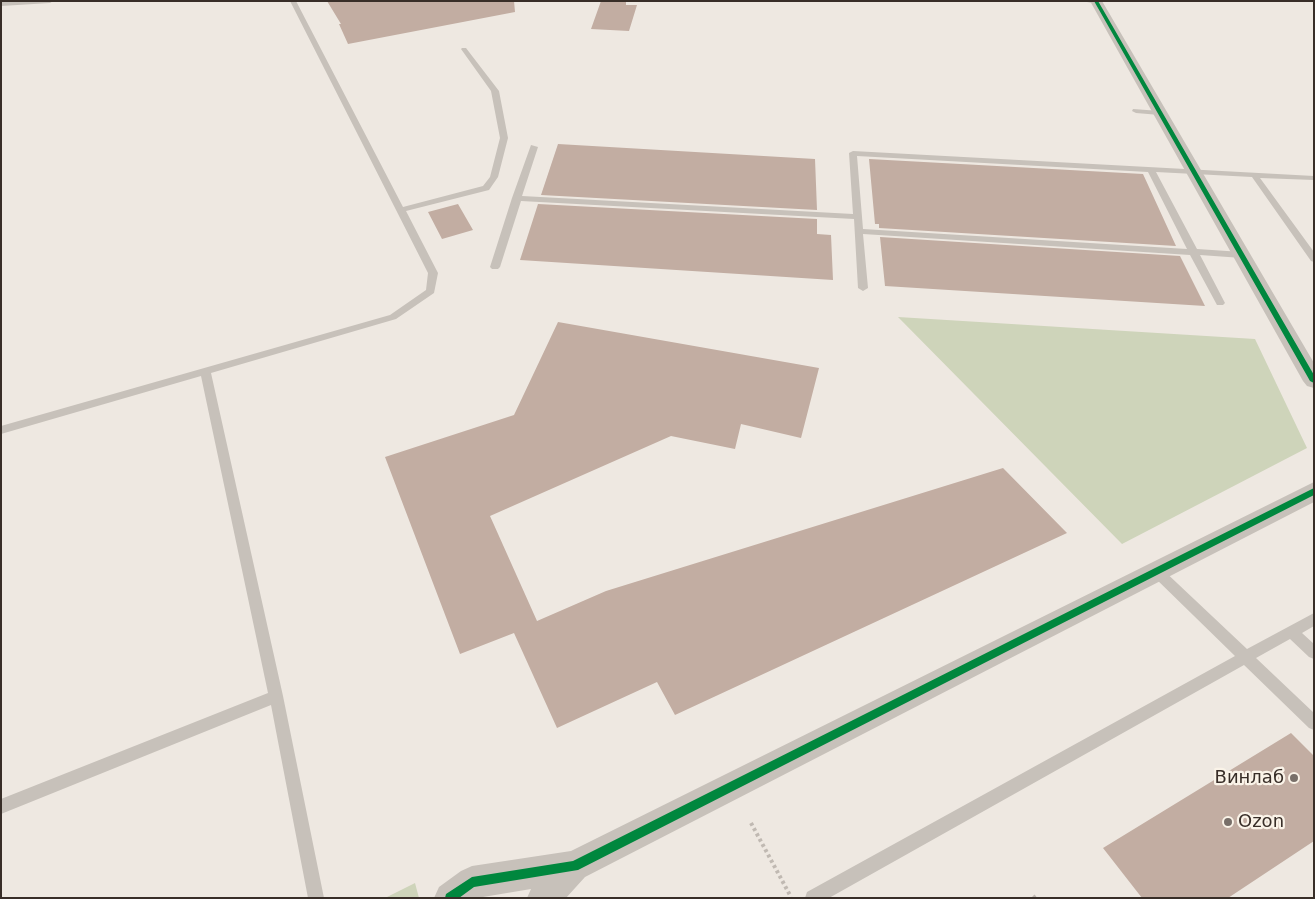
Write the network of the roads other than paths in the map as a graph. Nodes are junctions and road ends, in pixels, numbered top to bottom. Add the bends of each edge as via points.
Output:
1 (50, 1) edge
2 (292, 1) edge
3 (1093, 2) edge
4 (1, 4) edge
5 (464, 49) dead end
6 (1136, 111) dead end
7 (1160, 112) junction
8 (534, 147) dead end
9 (1151, 170) junction
10 (1194, 173) junction
11 (1254, 175) junction
12 (1314, 178) edge
13 (516, 198) junction
14 (401, 210) junction
15 (857, 217) junction
16 (858, 231) junction
17 (1195, 253) junction
18 (1242, 255) junction
19 (1314, 259) edge
20 (495, 267) dead end
21 (863, 288) dead end
22 (1220, 303) dead end
23 (205, 371) junction
24 (1314, 381) edge
25 (1, 430) edge
26 (1314, 491) edge
27 (1156, 571) junction
28 (1314, 619) edge
29 (1291, 631) junction
30 (1314, 652) edge
31 (1247, 658) junction
32 (276, 696) junction
33 (1314, 723) edge
34 (1, 808) edge
35 (574, 866) junction
36 (316, 898) edge
37 (450, 898) edge
38 (543, 898) edge
39 (813, 898) edge

1 - 4 lane
2 - 14 lane
3 - 7 street
5 - 14 lane via 495,91 504,138 494,177 486,188
6 - 7 lane
7 - 10 street
8 - 13 lane
9 - 10 lane
9 - 15 lane via 853,153
9 - 17 lane
10 - 11 lane
10 - 18 street
11 - 12 lane
11 - 19 lane
13 - 15 lane
13 - 20 lane
14 - 23 lane via 433,273 430,290 393,317
15 - 16 lane
16 - 17 lane
16 - 21 lane
17 - 18 lane
17 - 22 lane
18 - 24 street
23 - 25 lane
23 - 32 lane
26 - 27 street
27 - 31 lane
27 - 35 street
28 - 29 lane
29 - 30 lane
29 - 31 lane
31 - 33 lane
31 - 39 lane
32 - 34 lane
32 - 36 lane
35 - 37 street via 472,882
35 - 38 street

